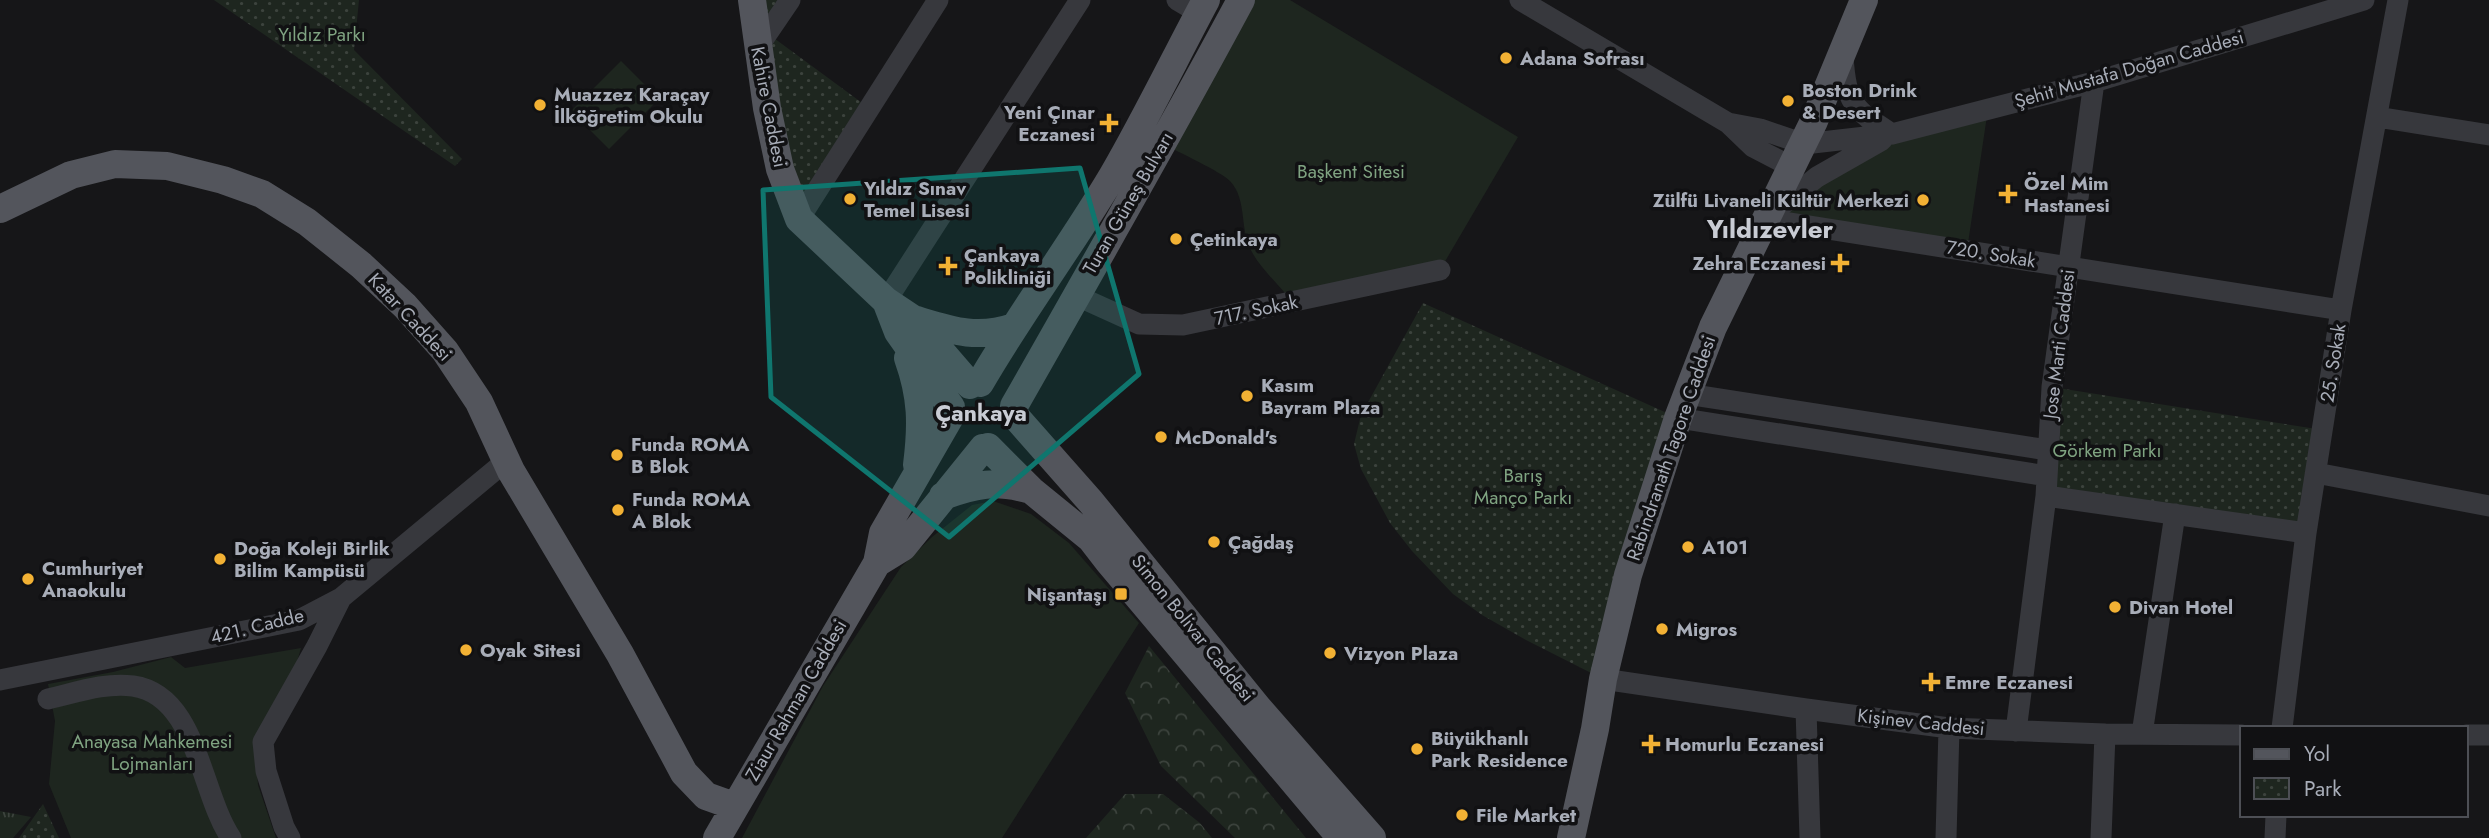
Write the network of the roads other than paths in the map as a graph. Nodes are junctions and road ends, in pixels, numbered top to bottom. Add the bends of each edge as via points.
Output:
1 (752, 0) edge
2 (790, 0) edge
3 (938, 0) edge
4 (1080, 0) edge
5 (1241, 0) edge
6 (1864, 0) edge
7 (2364, 0) edge
8 (2398, 0) edge
9 (1525, 1) edge
10 (1194, 4) edge
11 (758, 47) junction
12 (1842, 53) junction
13 (2094, 82) junction
14 (2377, 117) junction
15 (1892, 134) junction
16 (2489, 135) edge
17 (1798, 155) junction
18 (0, 209) edge
19 (799, 219) junction
20 (1765, 219) junction
21 (2068, 267) junction
22 (1440, 270) dead end
23 (1075, 295) junction
24 (886, 300) junction
25 (2341, 310) junction
26 (906, 326) junction
27 (1011, 331) junction
28 (1041, 357) junction
29 (975, 384) junction
30 (1683, 406) junction
31 (951, 412) junction
32 (1015, 412) junction
33 (986, 448) junction
34 (2048, 450) junction
35 (506, 461) junction
36 (2316, 473) junction
37 (915, 478) junction
38 (2046, 486) junction
39 (1031, 490) junction
40 (943, 496) junction
41 (2489, 506) edge
42 (2175, 514) junction
43 (2306, 533) junction
44 (877, 562) junction
45 (341, 598) junction
46 (1603, 679) junction
47 (0, 680) edge
48 (48, 699) dead end
49 (1806, 709) junction
50 (2282, 726) edge
51 (1949, 728) junction
52 (2016, 731) junction
53 (2105, 734) junction
54 (2142, 734) junction
55 (2240, 735) edge
56 (2468, 735) edge
57 (2489, 735) edge
58 (734, 806) junction
59 (2276, 817) edge
60 (231, 838) edge
61 (290, 838) edge
62 (717, 838) edge
63 (1341, 838) edge
64 (1373, 838) edge
65 (1571, 838) edge
66 (1810, 838) edge
67 (1946, 838) edge
68 (2101, 838) edge
69 (2275, 838) edge

1 - 11 main road, Kahire Caddesi
2 - 11 street
3 - 19 street
4 - 24 street
5 - 23 main road, Turan Güneş Bulvarı
6 - 12 main road, Rabindranath Tagore Caddesi
7 - 13 street, Şehit Mustafa Doğan Caddesi
8 - 14 street, 25. Sokak
9 - 17 street via 1728,123 1760,129
10 - 27 main road, Turan Güneş Bulvarı via 1113,174
11 - 19 main road, Kahire Caddesi via 780,169
12 - 15 street via 1850,100
12 - 17 main road, Rabindranath Tagore Caddesi
13 - 15 street, Şehit Mustafa Doğan Caddesi
13 - 21 street, Jose Marti Caddesi
14 - 16 street
14 - 25 street, 25. Sokak
15 - 17 street
15 - 20 street via 1817,177
17 - 20 main road, Rabindranath Tagore Caddesi
18 - 35 main road, Katar Caddesi via 71,175 115,164 166,166 262,194 307,222 405,306 445,351 479,402
19 - 24 main road, Kahire Caddesi
20 - 21 street, 720. Sokak
20 - 30 main road, Rabindranath Tagore Caddesi via 1713,327
21 - 25 street, 720. Sokak
21 - 34 street, Jose Marti Caddesi
22 - 23 street, 717. Sokak via 1183,325 1139,324
23 - 28 main road, Turan Güneş Bulvarı
24 - 26 main road, Kahire Caddesi
25 - 36 street, 25. Sokak
26 - 27 main road via 969,334
26 - 29 main road
26 - 31 main road
26 - 37 main road via 921,410
27 - 28 main road via 1009,345 1015,352 1026,359
27 - 29 main road, Turan Güneş Bulvarı
28 - 32 main road, Turan Güneş Bulvarı
29 - 31 main road via 962,390
29 - 32 main road via 1001,388
30 - 34 street
30 - 38 street
30 - 46 main road, Rabindranath Tagore Caddesi via 1628,575
31 - 33 main road via 952,426 964,442
31 - 37 main road, Ziaur Rahman Caddesi
32 - 33 main road via 1009,435
32 - 64 main road, Simon Bolivar Caddesi via 1259,709
33 - 39 main road, Simon Bolivar Caddesi
33 - 40 main road, Ziaur Rahman Caddesi
34 - 38 street, Jose Marti Caddesi
35 - 45 street, 421. Cadde
35 - 58 main road, Katar Caddesi via 684,772 706,796
36 - 41 street
36 - 43 street, 25. Sokak
37 - 44 main road, Ziaur Rahman Caddesi via 883,533
38 - 42 street
38 - 52 street, Jose Marti Caddesi
39 - 40 main road via 997,483
39 - 63 main road, Simon Bolivar Caddesi via 1091,539
40 - 44 main road, Ziaur Rahman Caddesi via 903,547
42 - 43 street
42 - 54 street
43 - 50 street, 25. Sokak
44 - 58 main road, Ziaur Rahman Caddesi
45 - 47 street, 421. Cadde via 299,620
45 - 61 street via 262,742 266,771
46 - 49 street, Kişinev Caddesi
46 - 65 main road, Rabindranath Tagore Caddesi
48 - 60 street via 107,686 132,685 155,691 169,702 187,730
49 - 51 street, Kişinev Caddesi
49 - 66 street
51 - 52 street, Kişinev Caddesi
51 - 67 street
52 - 53 street, Kişinev Caddesi
53 - 54 street, Kişinev Caddesi
53 - 68 street
54 - 55 street, Kişinev Caddesi
56 - 57 street
58 - 62 main road, Ziaur Rahman Caddesi
59 - 69 street

